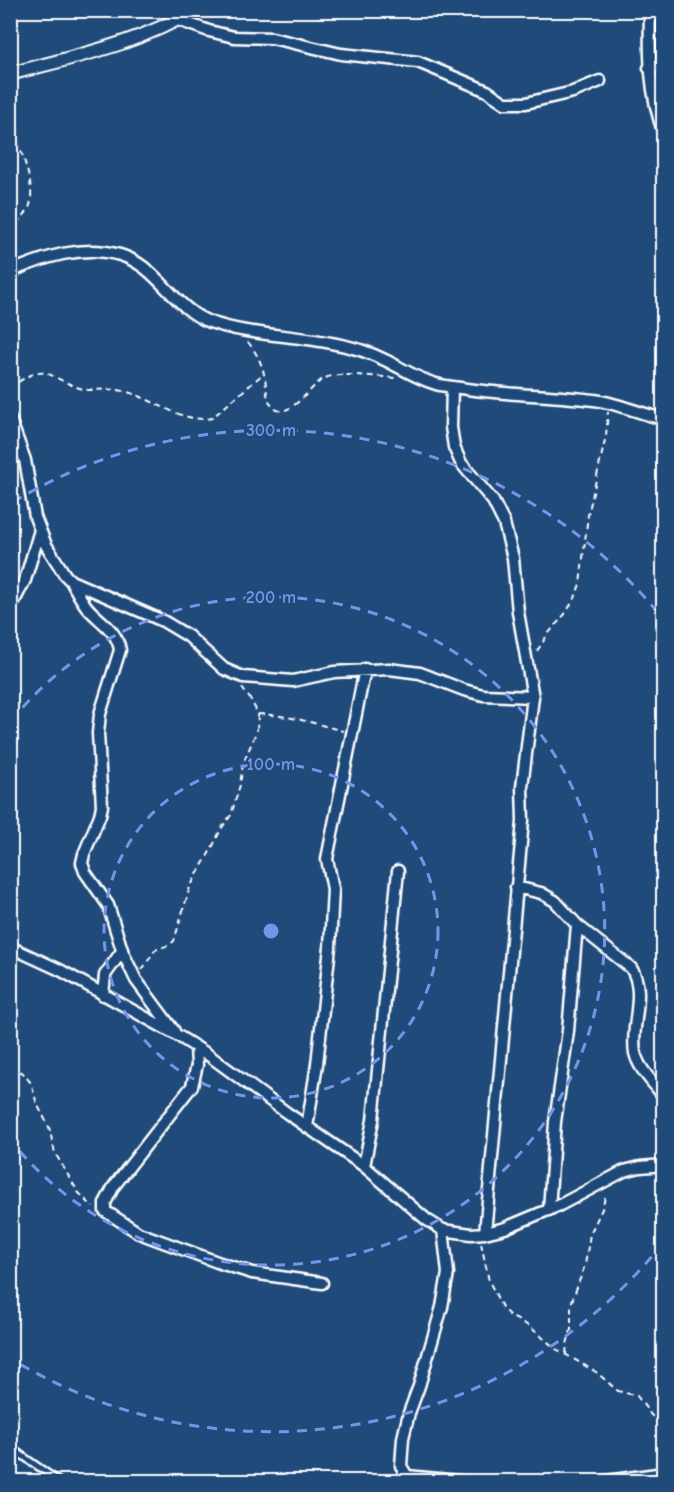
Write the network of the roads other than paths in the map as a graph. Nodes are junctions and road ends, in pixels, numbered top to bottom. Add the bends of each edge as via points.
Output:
1 (194, 10) edge
2 (650, 10) edge
3 (178, 20) junction
4 (663, 66) edge
5 (649, 68) junction
6 (10, 74) edge
7 (600, 81) dead end
8 (663, 134) edge
9 (10, 272) edge
10 (452, 387) junction
11 (10, 419) edge
12 (663, 419) edge
13 (40, 530) junction
14 (71, 581) junction
15 (10, 609) edge
16 (365, 669) junction
17 (533, 697) junction
18 (398, 871) dead end
19 (516, 887) junction
20 (577, 925) junction
21 (10, 947) edge
22 (122, 951) junction
23 (104, 994) junction
24 (175, 1034) junction
25 (196, 1047) junction
26 (663, 1098) edge
27 (307, 1127) junction
28 (663, 1165) edge
29 (364, 1166) junction
30 (549, 1210) junction
31 (443, 1230) junction
32 (482, 1234) junction
33 (322, 1283) dead end
34 (10, 1447) edge
35 (663, 1473) edge
36 (60, 1482) edge
37 (469, 1482) edge
38 (599, 1482) edge

1 - 3 street
2 - 5 street
3 - 6 street via 126,41
3 - 7 street via 234,37 272,38 341,54 418,62 487,91 505,103 526,103
4 - 5 street
5 - 8 street
9 - 10 street via 72,252 122,255 141,265 185,307 208,322 358,349 419,378
10 - 12 street via 607,403
10 - 17 street via 454,447 461,463 493,501 509,540
11 - 13 street via 25,460
13 - 14 street
13 - 15 street via 25,580
14 - 16 street via 163,621 188,636 224,669 243,677 293,681
14 - 22 street via 87,607 119,642 98,733 102,806 82,863 108,905
16 - 17 street via 420,674 483,695
16 - 27 street via 327,859 333,889 330,947
17 - 19 street
18 - 29 street via 373,1120
19 - 20 street via 555,901
19 - 32 street
20 - 26 street via 634,973 635,1053
20 - 30 street
21 - 23 street
22 - 23 street via 105,975
22 - 24 street via 136,980
23 - 24 street
24 - 25 street
25 - 27 street
25 - 33 street via 192,1086 114,1186 105,1211 139,1233 220,1263 252,1273
27 - 29 street
28 - 30 street via 624,1171
29 - 31 street
30 - 32 street
31 - 32 street
31 - 37 street via 448,1273 442,1307 409,1413 401,1466 407,1476
34 - 36 lane
35 - 38 street

